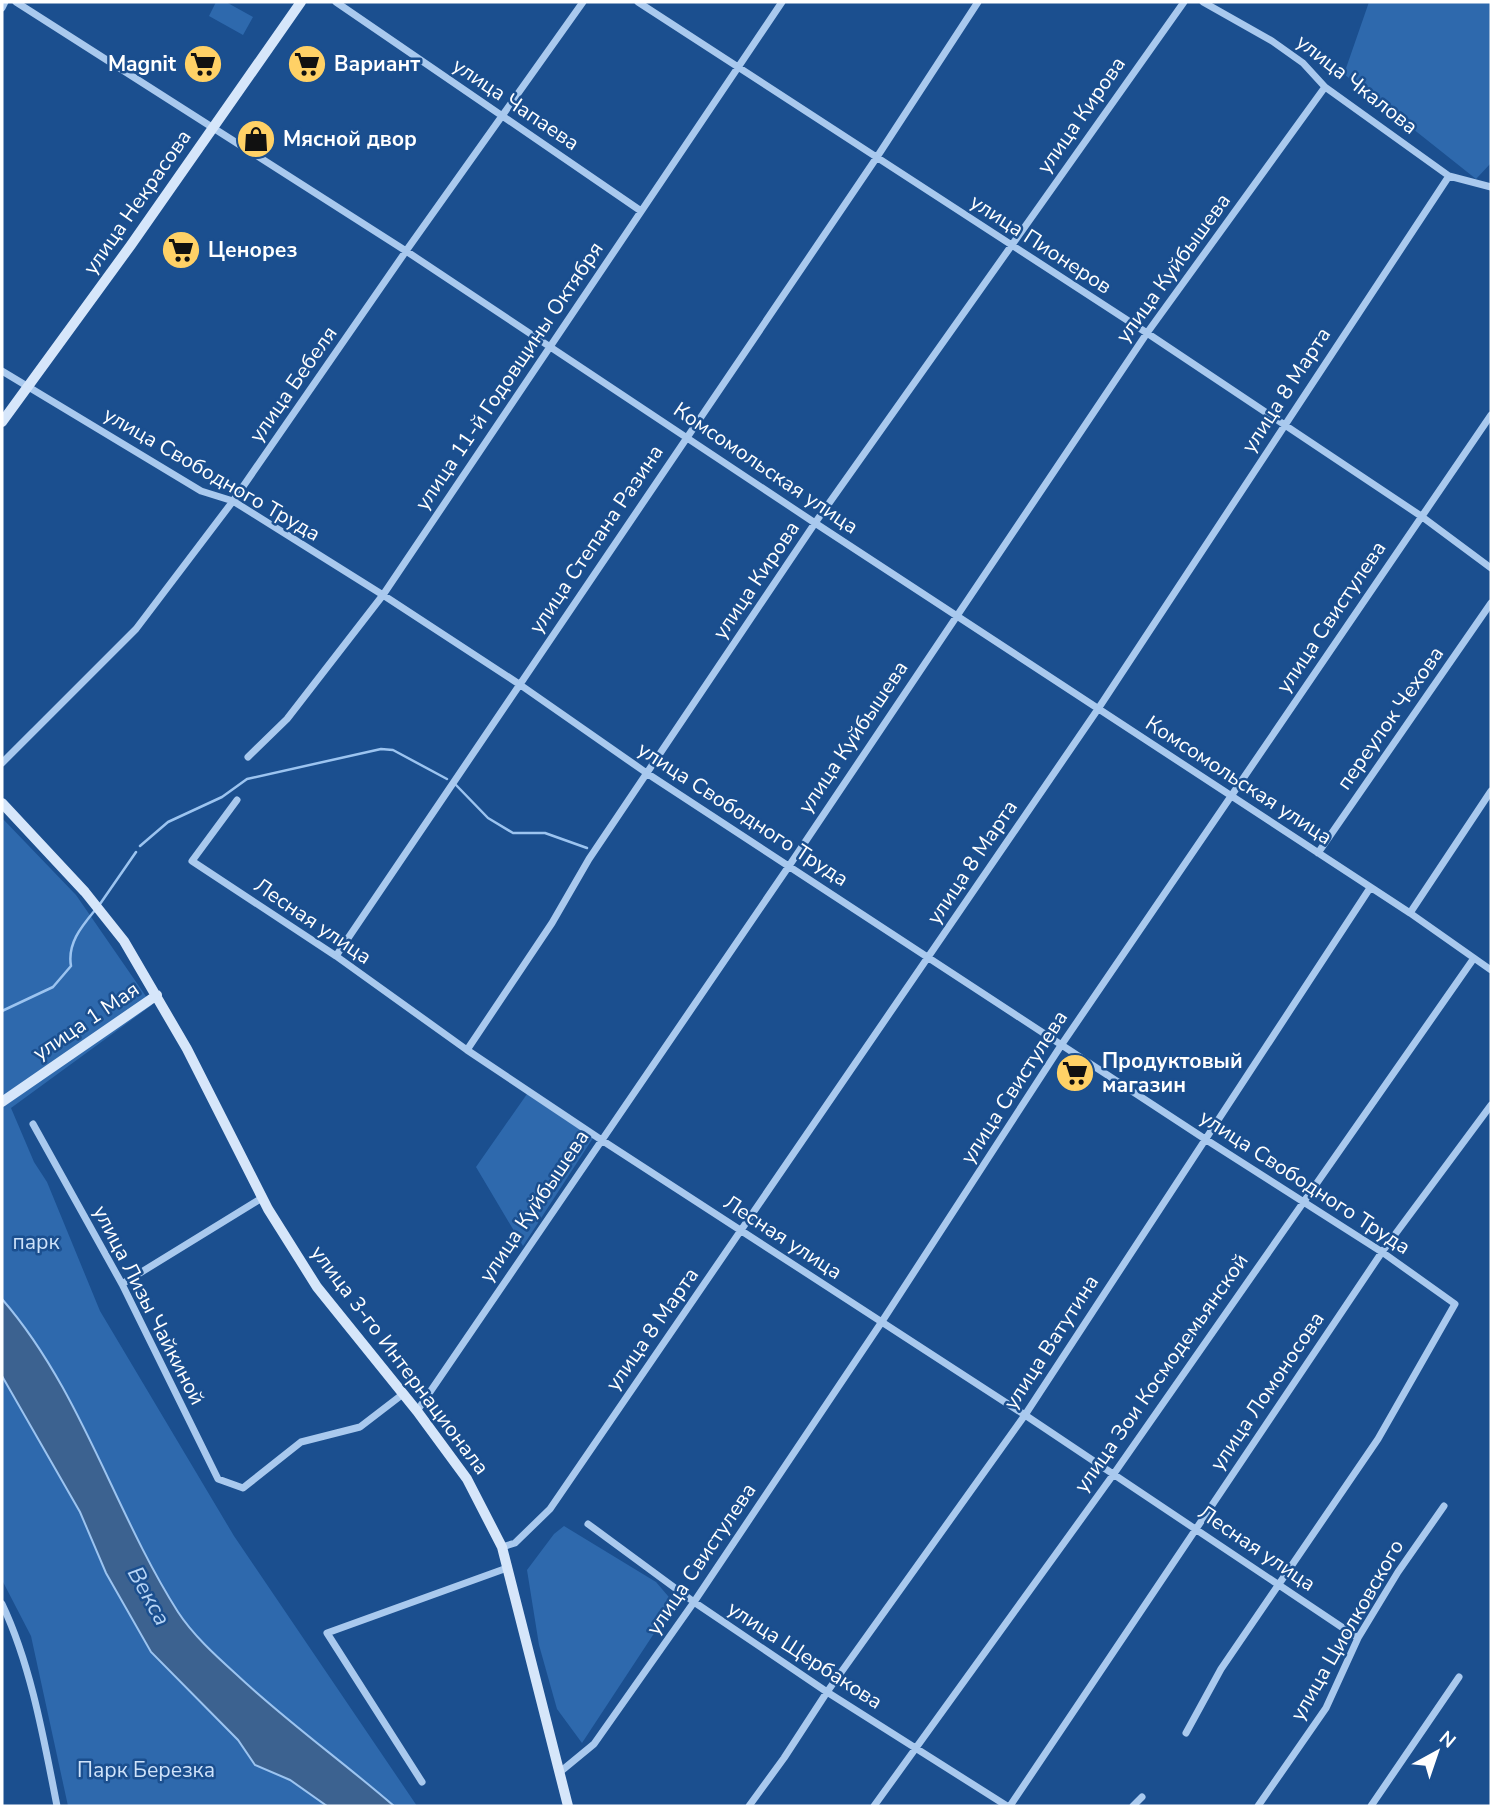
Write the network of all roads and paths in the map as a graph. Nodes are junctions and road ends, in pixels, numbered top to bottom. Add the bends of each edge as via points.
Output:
1 (5, 2) edge
2 (16, 2) edge
3 (302, 2) edge
4 (335, 2) edge
5 (583, 2) edge
6 (638, 2) edge
7 (782, 2) edge
8 (978, 2) edge
9 (1184, 2) edge
10 (1203, 2) edge
11 (2, 8) edge
12 (738, 67) junction
13 (1325, 87) junction
14 (502, 116) junction
15 (214, 126) junction
16 (877, 157) junction
17 (1449, 176) junction
18 (1491, 187) edge
19 (641, 211) junction
20 (1011, 245) junction
21 (406, 251) junction
22 (1147, 333) junction
23 (550, 346) junction
24 (2, 371) edge
25 (28, 387) junction
26 (1491, 415) edge
27 (2, 422) edge
28 (1283, 424) junction
29 (687, 436) junction
30 (233, 501) junction
31 (1421, 516) junction
32 (815, 523) junction
33 (1491, 568) edge
34 (383, 595) junction
35 (1491, 603) edge
36 (956, 615) junction
37 (519, 684) junction
38 (1098, 709) junction
39 (248, 757) dead end
40 (2, 763) edge
41 (648, 774) junction
42 (1491, 791) edge
43 (1231, 796) junction
44 (237, 800) dead end
45 (2, 803) edge
46 (1318, 853) junction
47 (789, 866) junction
48 (1370, 888) junction
49 (1410, 913) junction
50 (336, 956) junction
51 (928, 957) junction
52 (1474, 958) junction
53 (1491, 970) edge
54 (157, 995) junction
55 (1062, 1044) junction
56 (467, 1050) junction
57 (2, 1102) edge
58 (1491, 1105) edge
59 (33, 1124) dead end
60 (600, 1139) junction
61 (1205, 1139) junction
62 (262, 1198) junction
63 (1302, 1200) junction
64 (742, 1232) junction
65 (1382, 1252) junction
66 (121, 1284) junction
67 (881, 1322) junction
68 (403, 1394) junction
69 (417, 1411) junction
70 (1025, 1415) junction
71 (1113, 1475) junction
72 (1444, 1506) dead end
73 (588, 1524) dead end
74 (1196, 1528) junction
75 (502, 1547) junction
76 (507, 1568) junction
77 (1278, 1583) junction
78 (694, 1602) junction
79 (2, 1604) edge
80 (12, 1633) junction
81 (2, 1636) edge
82 (1358, 1637) junction
83 (1459, 1677) dead end
84 (827, 1692) junction
85 (1186, 1733) dead end
86 (916, 1748) junction
87 (559, 1772) junction
88 (422, 1782) dead end
89 (1142, 1797) dead end
90 (57, 1806) edge
91 (568, 1806) edge
92 (749, 1806) edge
93 (874, 1806) edge
94 (1009, 1806) edge
95 (1133, 1806) edge
96 (1258, 1806) edge
97 (1371, 1806) edge

1 - 11 street
2 - 15 street, Комсомольская улица
3 - 15 main road, улица Некрасова
4 - 14 street, улица Чапаева
5 - 14 street, улица Бебеля
6 - 12 street, улица Пионеров
7 - 12 street, улица 11-й Годовщины Октября
8 - 16 street, улица Степана Разина
9 - 20 street, улица Кирова
10 - 13 street, улица Чкалова via 1272,41 1303,63
12 - 16 street, улица Пионеров
12 - 19 street, улица 11-й Годовщины Октября
13 - 17 street, улица Чкалова
13 - 22 street, улица Куйбышева
14 - 19 street, улица Чапаева
14 - 21 street, улица Бебеля
15 - 21 street, Комсомольская улица
15 - 25 main road, улица Некрасова
16 - 20 street, улица Пионеров
16 - 29 street, улица Степана Разина
17 - 18 street, улица Чкалова
17 - 28 street, улица 8 Марта
19 - 23 street, улица 11-й Годовщины Октября
20 - 22 street, улица Пионеров
20 - 32 street, улица Кирова
21 - 23 street, Комсомольская улица
21 - 30 street, улица Бебеля
22 - 28 street, улица Пионеров
22 - 36 street, улица Куйбышева
23 - 29 street, Комсомольская улица
23 - 34 street, улица 11-й Годовщины Октября
24 - 25 street, улица Свободного Труда
25 - 27 main road, улица Некрасова
25 - 30 street, улица Свободного Труда via 201,491
26 - 31 street, улица Свистулева
28 - 31 street, улица Пионеров
28 - 38 street, улица 8 Марта
29 - 32 street, Комсомольская улица
29 - 37 street, улица Степана Разина
30 - 34 street, улица Свободного Труда
30 - 40 street, улица Бебеля via 136,629
31 - 33 street, улица Пионеров
31 - 43 street, улица Свистулева
32 - 36 street, Комсомольская улица
32 - 41 street, улица Кирова
34 - 37 street, улица Свободного Труда
34 - 39 street, улица 11-й Годовщины Октября via 287,719
35 - 46 street, переулок Чехова
36 - 38 street, Комсомольская улица
36 - 47 street, улица Куйбышева
37 - 41 street, улица Свободного Труда
37 - 50 street, улица Степана Разина
38 - 43 street, Комсомольская улица
38 - 51 street, улица 8 Марта
41 - 47 street, улица Свободного Труда
41 - 56 street, улица Кирова
42 - 49 street
43 - 46 street, Комсомольская улица
43 - 55 street, улица Свистулева
44 - 50 street, Лесная улица via 192,861
45 - 54 main road, улица 3-го Интернационала via 111,923
46 - 48 street, Комсомольская улица
47 - 51 street, улица Свободного Труда
47 - 60 street, улица Куйбышева
48 - 49 street, Комсомольская улица
48 - 61 street, улица Ватутина
49 - 52 street, Комсомольская улица
50 - 56 street, Лесная улица
51 - 55 street, улица Свободного Труда
51 - 64 street, улица 8 Марта
52 - 53 street, Комсомольская улица
52 - 63 street, улица Зои Космодемьянской
54 - 57 main road, улица 1 Мая
54 - 62 main road, улица 3-го Интернационала
55 - 61 street, улица Свободного Труда
55 - 67 street, улица Свистулева
56 - 60 street, Лесная улица
58 - 65 street, улица Ломоносова
59 - 66 street, улица Лизы Чайкиной
60 - 64 street, Лесная улица
60 - 69 street, улица Куйбышева
61 - 63 street, улица Свободного Труда
61 - 70 street, улица Ватутина
62 - 66 street
62 - 68 main road, улица 3-го Интернационала via 317,1287
63 - 65 street, улица Свободного Труда
63 - 71 street, улица Зои Космодемьянской
64 - 67 street, Лесная улица
64 - 75 street, улица 8 Марта via 550,1509 515,1543
65 - 74 street, улица Ломоносова
65 - 77 street, улица Свободного Труда via 1455,1304 1378,1439
66 - 68 street, улица Лизы Чайкиной via 218,1479 243,1488 301,1442 360,1427
67 - 70 street, Лесная улица
67 - 78 street, улица Свистулева
68 - 69 main road, улица 3-го Интернационала
69 - 75 main road, улица 3-го Интернационала via 467,1479
70 - 71 street, Лесная улица
70 - 84 street, улица Ватутина
71 - 74 street, Лесная улица
71 - 86 street, улица Зои Космодемьянской
72 - 82 street, улица Циолковского
73 - 78 street, улица Щербакова
74 - 77 street, Лесная улица
74 - 94 street, улица Ломоносова
75 - 76 main road, улица 3-го Интернационала
76 - 87 main road, улица 3-го Интернационала
76 - 88 street via 327,1633
77 - 82 street, Лесная улица
77 - 85 street via 1221,1669
78 - 84 street, улица Щербакова
78 - 87 street, улица Свистулева via 594,1744
79 - 80 street
80 - 81 street
80 - 90 street via 35,1704
82 - 96 street, улица Циолковского via 1326,1708
83 - 97 street
84 - 86 street, улица Щербакова
84 - 92 street, улица Ватутина
86 - 93 street, улица Зои Космодемьянской
86 - 94 street, улица Щербакова
87 - 91 main road, улица 3-го Интернационала
89 - 95 street

